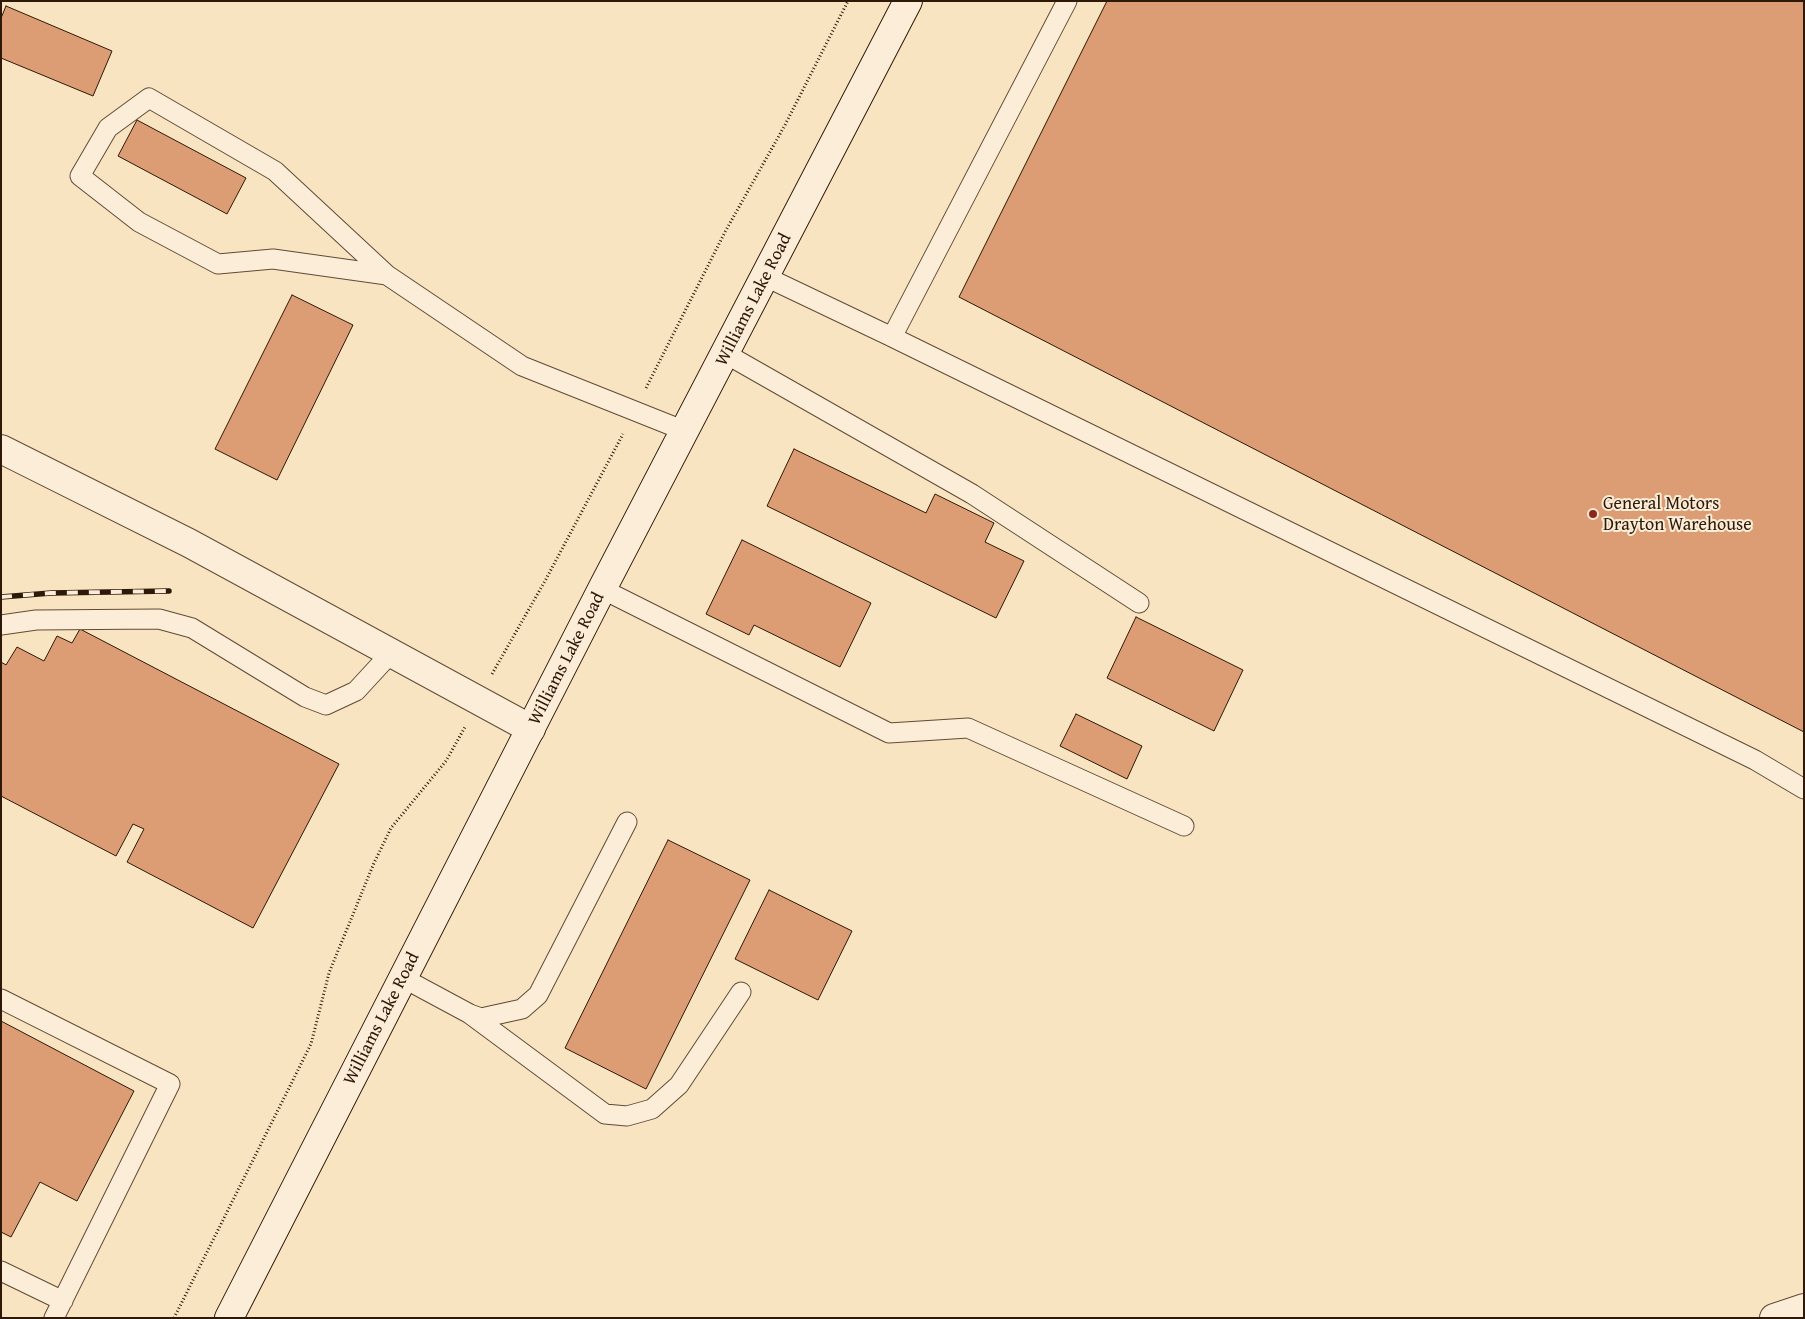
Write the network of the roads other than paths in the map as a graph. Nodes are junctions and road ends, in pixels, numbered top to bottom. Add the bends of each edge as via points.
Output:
1 (908, 1) edge
2 (1067, 1) edge
3 (387, 275) junction
4 (766, 277) junction
5 (892, 337) junction
6 (726, 354) junction
7 (684, 431) junction
8 (1, 449) edge
9 (602, 589) junction
10 (1139, 603) dead end
11 (1, 625) edge
12 (391, 653) junction
13 (531, 729) junction
14 (1804, 789) edge
15 (627, 822) dead end
16 (1184, 826) dead end
17 (403, 978) junction
18 (741, 992) dead end
19 (1, 999) edge
20 (470, 1014) junction
21 (1, 1270) edge
22 (63, 1301) junction
23 (1804, 1308) edge
24 (54, 1318) edge
25 (228, 1318) edge
26 (1774, 1318) edge

1 - 4 main road, Williams Lake Road
2 - 5 lane
3 - 3 lane via 273,259 218,264 139,222 80,176 108,128 149,98 275,171
3 - 7 lane via 522,366
4 - 5 lane
4 - 6 main road, Williams Lake Road
5 - 14 lane via 1755,760
6 - 7 main road, Williams Lake Road
6 - 10 lane via 972,494
7 - 9 main road, Williams Lake Road
8 - 12 main road via 189,543
9 - 13 main road, Williams Lake Road
9 - 16 lane via 889,733 968,728
11 - 12 lane via 36,620 160,619 192,628 305,697 326,705 356,691
12 - 13 main road
13 - 17 main road, Williams Lake Road
15 - 20 lane via 538,995 522,1009 481,1018
17 - 20 lane
17 - 25 main road, Williams Lake Road
18 - 20 lane via 679,1085 652,1109 627,1116 605,1114
19 - 22 lane via 170,1084
21 - 22 lane
22 - 24 lane
23 - 26 main road

